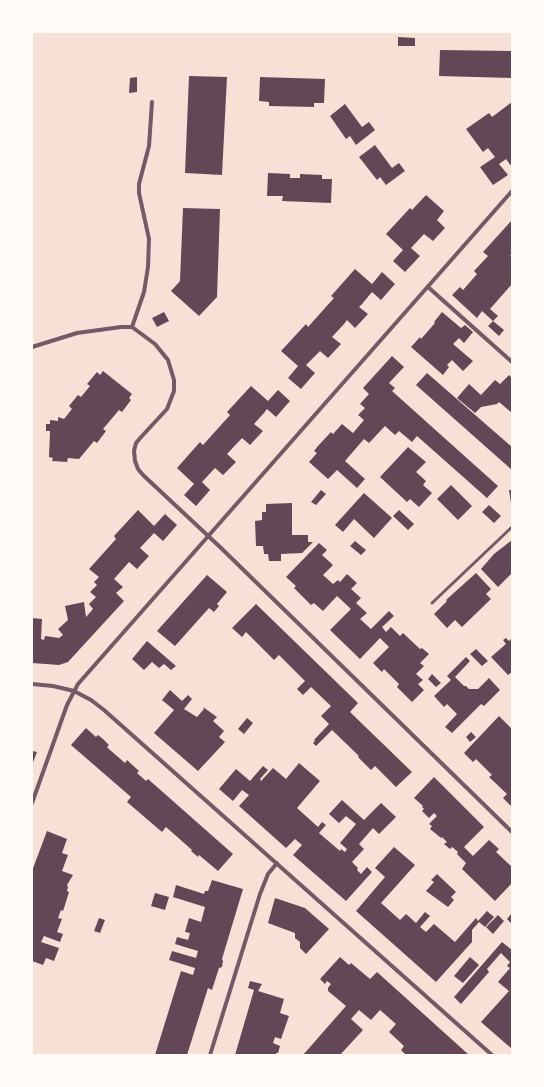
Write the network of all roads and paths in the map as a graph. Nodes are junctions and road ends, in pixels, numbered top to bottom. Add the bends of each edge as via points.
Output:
1 (152, 102) dead end
2 (512, 191) edge
3 (428, 287) junction
4 (132, 327) junction
5 (32, 347) edge
6 (512, 362) edge
7 (512, 527) edge
8 (208, 536) junction
9 (432, 603) dead end
10 (32, 684) edge
11 (74, 691) junction
12 (32, 804) edge
13 (512, 832) edge
14 (277, 863) junction
15 (210, 1055) edge
16 (492, 1055) edge

1 - 4 street via 148,146 139,184 148,239 148,267 144,292
2 - 3 street
3 - 6 street
3 - 8 street
4 - 5 street via 77,333
4 - 8 street via 162,352 168,360 174,380 167,409 136,443 135,461 138,469
7 - 9 lane
8 - 11 street via 89,670
8 - 13 street
10 - 11 street
11 - 12 street via 62,717
11 - 14 street via 104,710
14 - 15 street via 268,874 260,894
14 - 16 street

